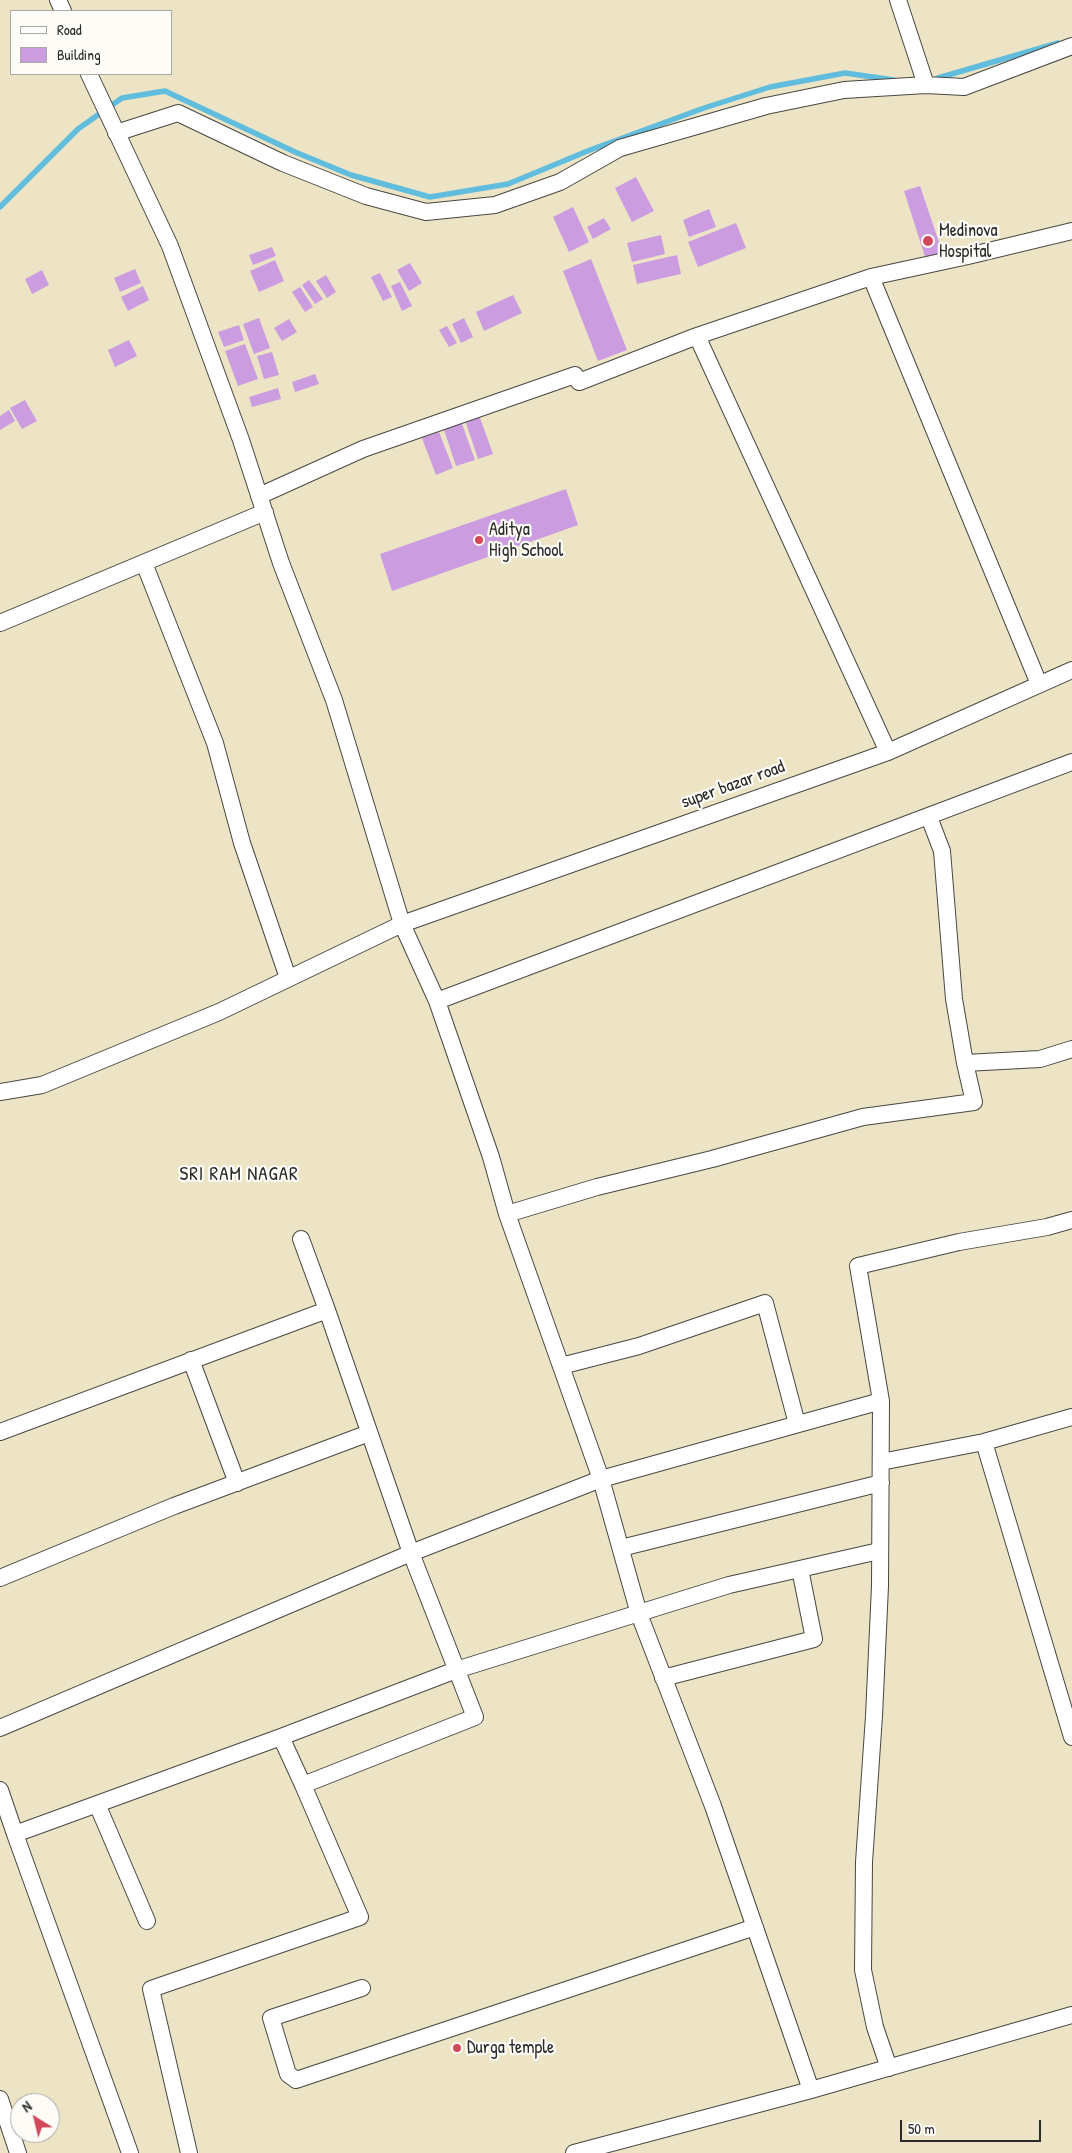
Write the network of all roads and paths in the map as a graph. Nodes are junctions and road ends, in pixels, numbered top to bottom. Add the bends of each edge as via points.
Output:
1 (898, 0) edge
2 (1072, 46) edge
3 (89, 75) edge
4 (926, 86) junction
5 (112, 126) junction
6 (1072, 231) edge
7 (872, 277) junction
8 (697, 336) junction
9 (259, 496) junction
10 (265, 512) junction
11 (144, 563) junction
12 (0, 623) edge
13 (1072, 670) edge
14 (1039, 684) junction
15 (888, 752) junction
16 (1072, 762) edge
17 (929, 817) junction
18 (402, 924) junction
19 (288, 978) junction
20 (436, 1002) junction
21 (1072, 1049) edge
22 (964, 1063) junction
23 (0, 1092) edge
24 (507, 1214) junction
25 (1072, 1220) edge
26 (301, 1239) dead end
27 (328, 1310) junction
28 (191, 1360) junction
29 (561, 1366) junction
30 (881, 1401) junction
31 (1072, 1417) edge
32 (797, 1424) junction
33 (0, 1432) edge
34 (369, 1433) junction
35 (984, 1442) junction
36 (881, 1462) junction
37 (601, 1479) junction
38 (237, 1483) junction
39 (881, 1483) junction
40 (621, 1548) junction
41 (879, 1551) junction
42 (410, 1553) junction
43 (800, 1569) junction
44 (0, 1578) edge
45 (639, 1614) junction
46 (456, 1670) junction
47 (664, 1678) junction
48 (0, 1728) edge
49 (281, 1737) junction
50 (1072, 1738) edge
51 (303, 1784) junction
52 (0, 1790) edge
53 (97, 1804) junction
54 (16, 1834) junction
55 (147, 1921) dead end
56 (755, 1928) junction
57 (362, 1988) dead end
58 (1072, 2015) edge
59 (889, 2068) junction
60 (811, 2090) junction
61 (0, 2099) edge
62 (18, 2153) edge
63 (130, 2153) edge
64 (188, 2153) edge
65 (574, 2153) edge

1 - 4 street
2 - 4 street via 964,86
3 - 5 street
4 - 5 street via 844,90 766,106 620,148 560,182 495,205 426,212 366,196 283,163 178,113
5 - 9 street via 170,246
6 - 7 street
7 - 8 street
7 - 14 street
8 - 9 street via 579,382 575,375 363,449
8 - 15 street
9 - 10 street
10 - 11 street
10 - 18 street via 281,563 334,700
11 - 12 street
11 - 19 street via 215,743 242,843
13 - 14 street, super bazar road
14 - 15 street, super bazar road
15 - 18 street, super bazar road
16 - 17 street
17 - 20 street
17 - 22 street via 942,851 954,999
18 - 19 street, super bazar road
18 - 20 street
19 - 23 street, super bazar road via 219,1012 42,1085
20 - 24 street via 491,1157
21 - 22 street via 1040,1059
22 - 24 street via 974,1102 863,1117
24 - 29 street
25 - 30 street via 858,1266
26 - 27 street
27 - 28 street
27 - 34 street
28 - 33 street
28 - 38 street
29 - 32 street via 639,1346 765,1304
29 - 37 street
30 - 32 street
30 - 36 street
31 - 35 street
32 - 37 street
34 - 38 street
34 - 42 street
35 - 36 street
35 - 50 street
36 - 39 street
37 - 40 street
37 - 42 street
38 - 44 street
39 - 40 street
39 - 41 street
40 - 45 street
41 - 43 street
41 - 59 street via 875,1707 864,1862 863,1970 875,2027
42 - 46 street
42 - 48 street
43 - 45 street via 729,1585
43 - 47 street via 814,1640
45 - 46 street
45 - 47 street
46 - 49 street
46 - 51 street via 475,1717
47 - 56 street
49 - 51 street
49 - 53 street
51 - 64 street via 360,1917 150,1989
52 - 54 street
53 - 54 street
53 - 55 street
54 - 63 street
56 - 57 street via 296,2080 288,2074 271,2018
56 - 60 street
58 - 59 street
59 - 60 street
60 - 65 street
61 - 62 street

